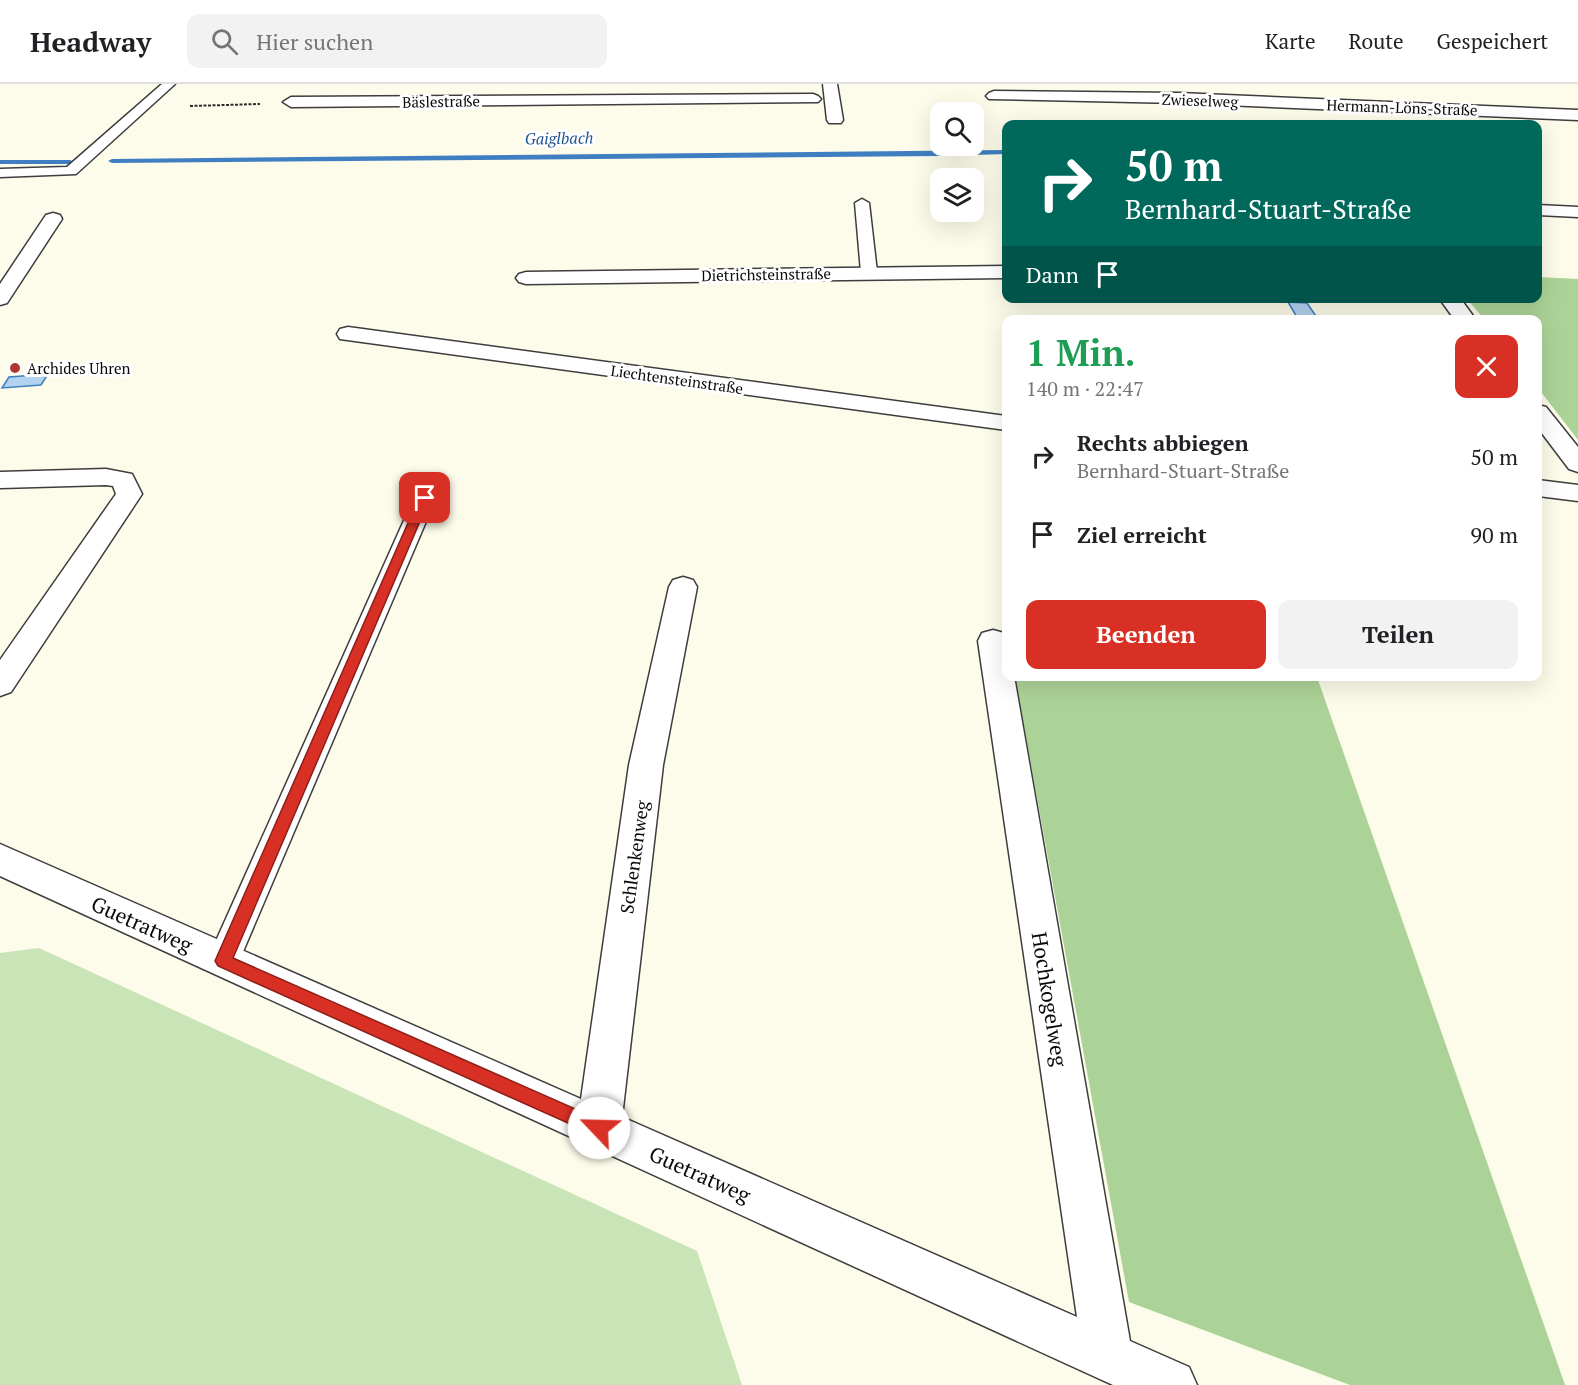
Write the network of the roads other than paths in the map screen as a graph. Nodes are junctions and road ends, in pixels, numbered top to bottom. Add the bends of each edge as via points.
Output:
1 (169, 84) edge
2 (594, 84) edge
3 (830, 84) edge
4 (1285, 84) edge
5 (994, 96) dead end
6 (591, 99) junction
7 (813, 99) dead end
8 (291, 102) road end
9 (1299, 102) junction
10 (1578, 115) edge
11 (1310, 117) dead end
12 (836, 120) dead end
13 (0, 173) edge
14 (862, 203) dead end
15 (1542, 210) edge
16 (1578, 212) edge
17 (53, 219) dead end
18 (869, 272) junction
19 (1002, 272) edge
20 (526, 278) dead end
21 (0, 299) edge
22 (1453, 303) edge
23 (1462, 315) edge
24 (348, 334) dead end
25 (1542, 417) edge
26 (1002, 422) edge
27 (1578, 464) edge
28 (0, 480) edge
29 (1542, 488) edge
30 (1578, 493) edge
31 (425, 498) dead end
32 (682, 587) dead end
33 (993, 641) dead end
34 (0, 684) edge
35 (0, 860) edge
36 (223, 961) junction
37 (599, 1128) junction
38 (1106, 1371) edge
39 (1171, 1385) edge

1 - 13 lane via 71,171
2 - 6 street
3 - 12 street
4 - 9 street
5 - 9 street, Zwieselweg
6 - 7 street, Bäslestraße
6 - 8 street, Bäslestraße
9 - 10 street, Hermann-Löns-Straße
9 - 11 street
14 - 18 lane
15 - 16 street
17 - 21 street
18 - 19 street, Dietrichsteinstraße
18 - 20 street, Dietrichsteinstraße
22 - 23 street
24 - 26 street, Liechtensteinstraße
25 - 27 street
28 - 34 street via 106,477 123,480 129,494
29 - 30 street
31 - 36 lane
32 - 37 street, Schlenkenweg via 646,765
33 - 38 street, Hochkogelweg
35 - 36 street, Guetratweg
36 - 37 street, Guetratweg
37 - 38 street, Guetratweg
38 - 39 street, Guetratweg

